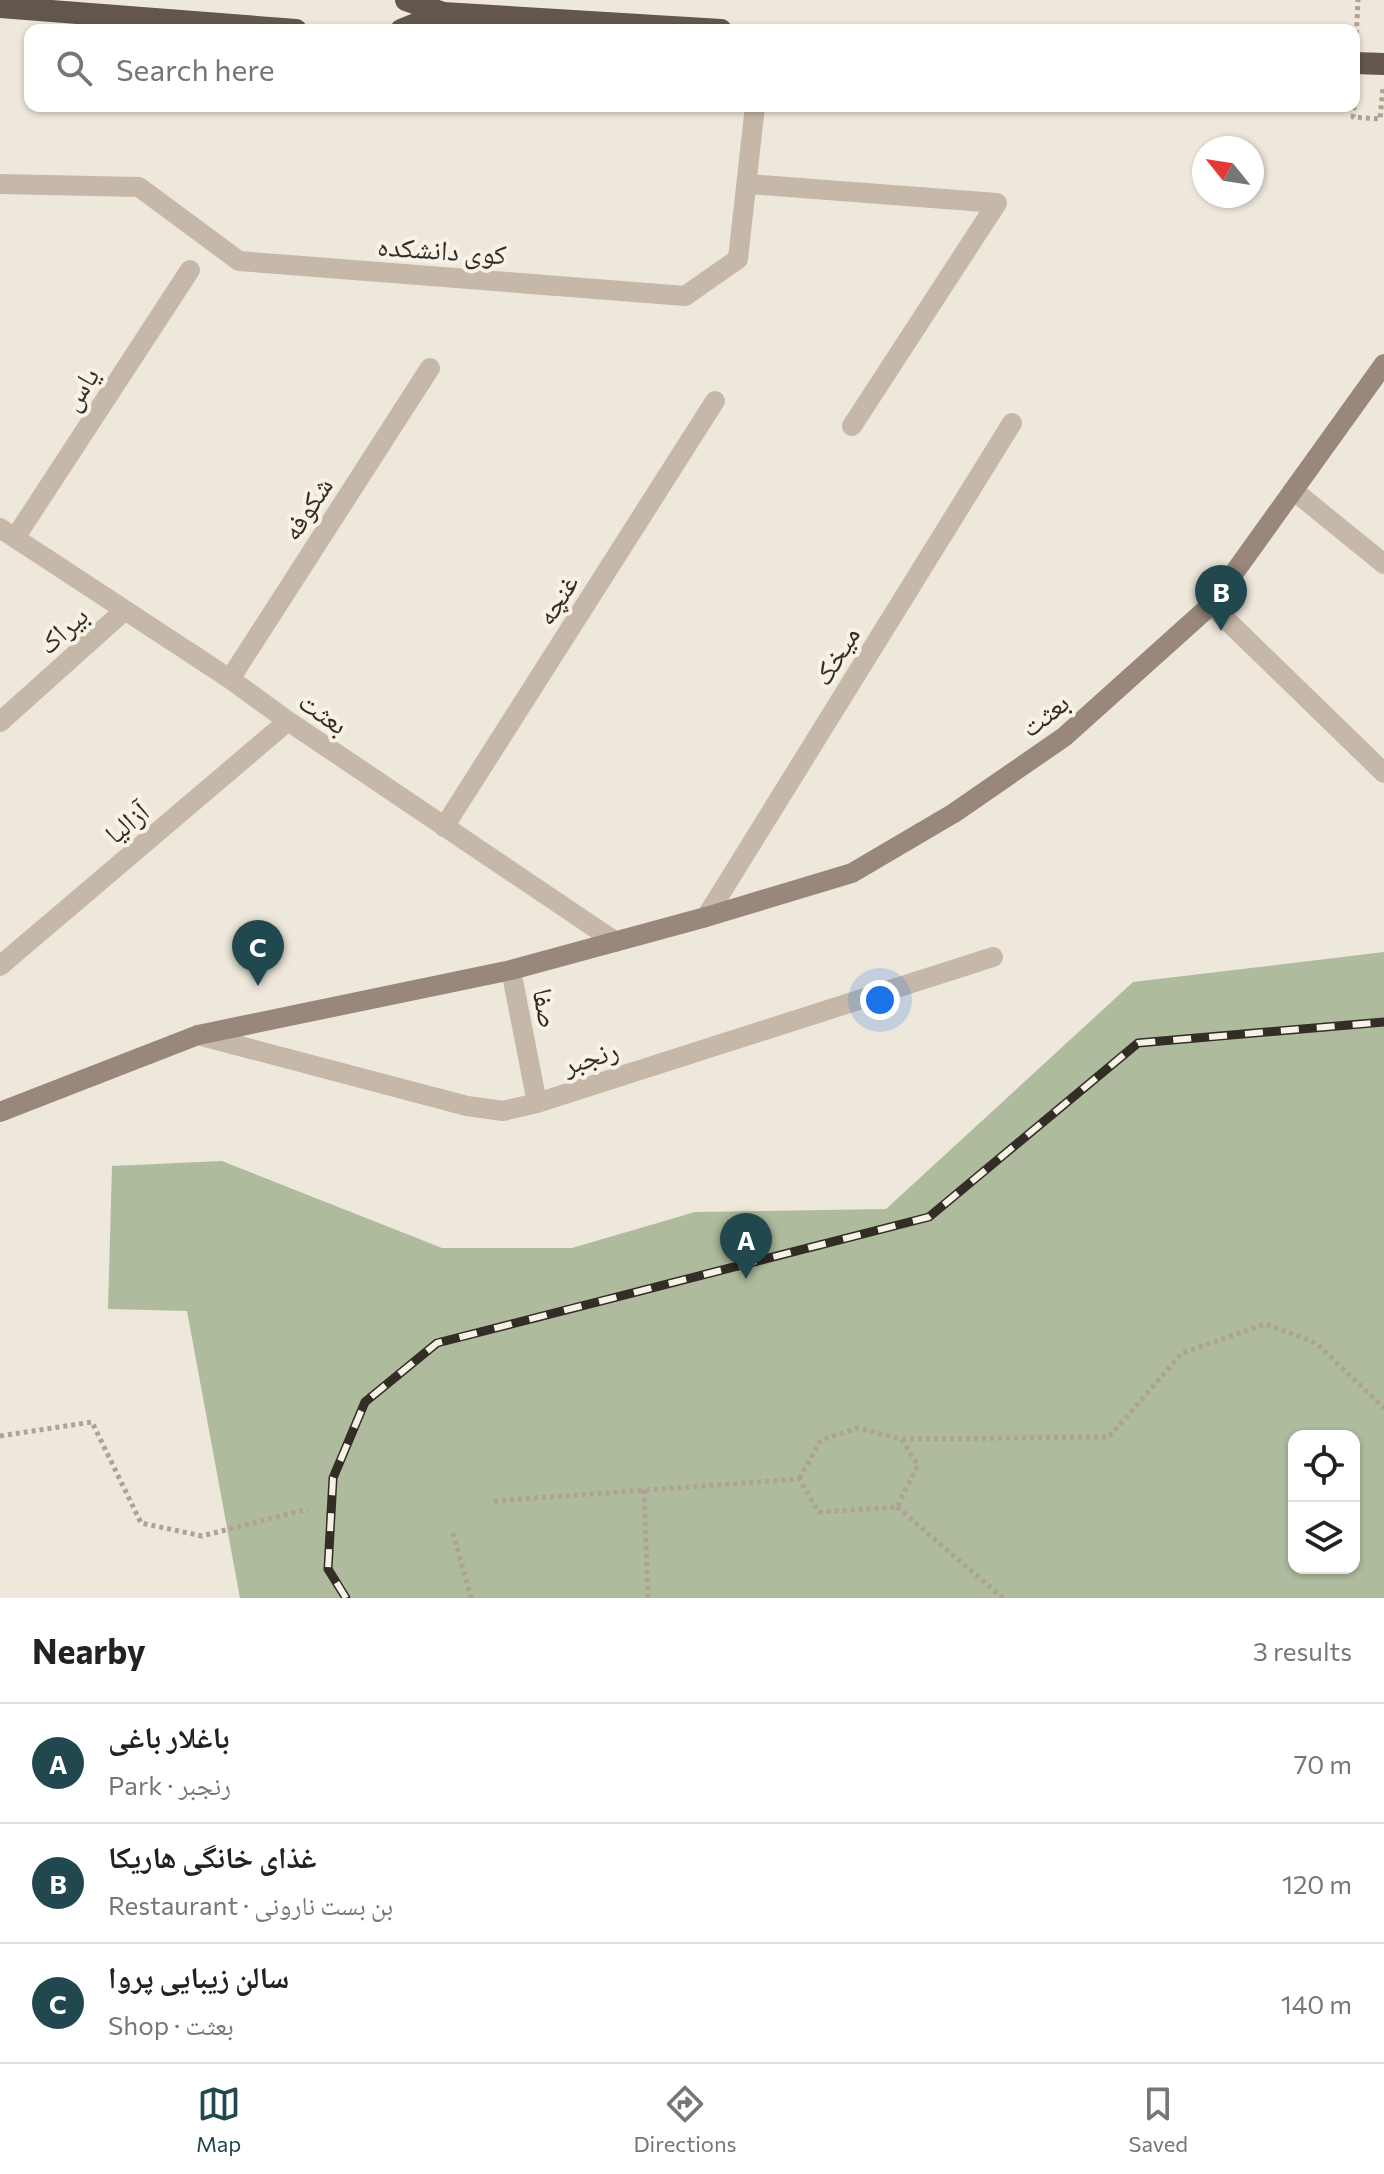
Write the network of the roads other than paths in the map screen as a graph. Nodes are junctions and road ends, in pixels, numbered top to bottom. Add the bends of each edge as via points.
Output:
1 (406, 0) edge
2 (0, 7) edge
3 (443, 13) junction
4 (219, 24) edge
5 (416, 24) edge
6 (623, 24) edge
7 (1360, 63) edge
8 (1384, 64) edge
9 (754, 112) edge
10 (0, 184) edge
11 (748, 184) junction
12 (190, 270) dead end
13 (1384, 364) edge
14 (430, 368) dead end
15 (715, 401) dead end
16 (1012, 423) dead end
17 (852, 426) dead end
18 (1293, 490) junction
19 (7, 533) edge
20 (1384, 564) edge
21 (1211, 605) junction
22 (125, 610) junction
23 (230, 679) junction
24 (288, 721) junction
25 (0, 722) edge
26 (1384, 773) edge
27 (444, 827) junction
28 (706, 917) junction
29 (616, 942) junction
30 (993, 957) dead end
31 (0, 966) edge
32 (511, 970) junction
33 (198, 1035) junction
34 (537, 1103) junction
35 (2, 1107) edge

1 - 3 highway
2 - 4 highway
3 - 5 highway
3 - 6 highway
7 - 8 highway
9 - 11 street, کوی دانشکده
10 - 11 street, کوی دانشکده via 139,187 239,261 685,296 738,259
11 - 17 street via 997,203
12 - 19 street, یاس
13 - 18 main road, بعثت
14 - 23 street, شکوفه
15 - 27 street, غنچه
16 - 28 street, میخک
18 - 20 street
18 - 21 main road, بعثت
19 - 22 street, بعثت
21 - 26 street
21 - 28 main road, بعثت via 1064,737 954,813 852,873
22 - 23 street, بعثت
22 - 25 street, بیراک
23 - 24 street, بعثت
24 - 27 street, بعثت
24 - 31 street, آزالیا
27 - 29 street, بعثت
28 - 29 main road, بعثت
29 - 32 main road, بعثت
30 - 34 street, رنجبر
32 - 33 main road, بعثت
32 - 34 street, صفا
33 - 34 street, رنجبر via 467,1106 503,1111
33 - 35 main road, بعثت

